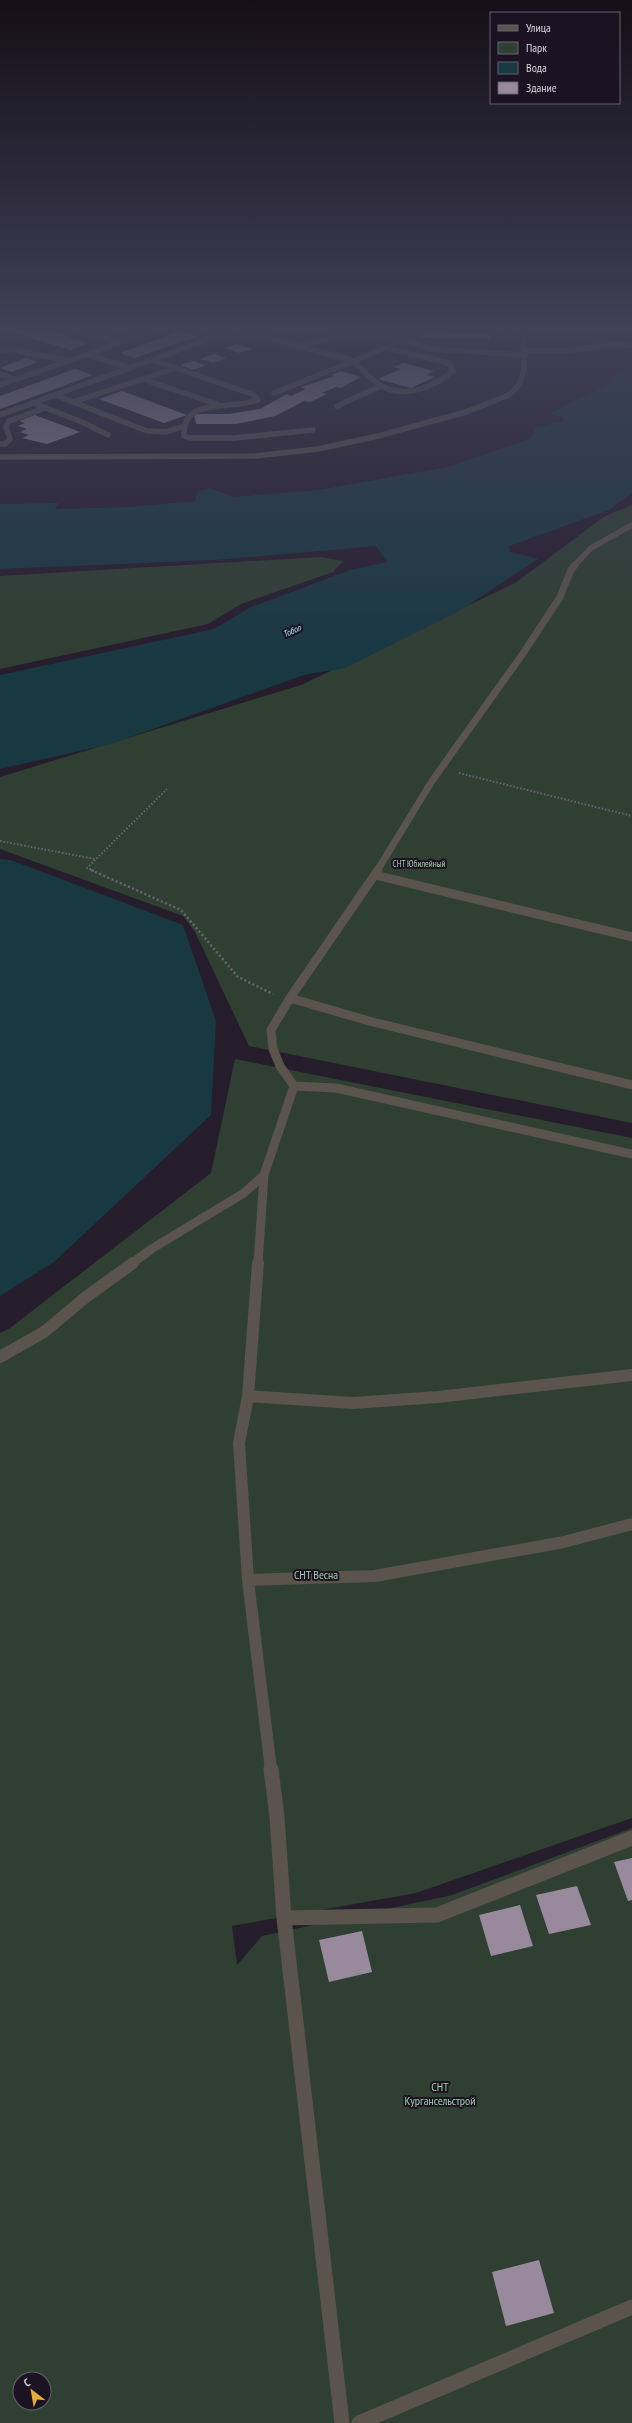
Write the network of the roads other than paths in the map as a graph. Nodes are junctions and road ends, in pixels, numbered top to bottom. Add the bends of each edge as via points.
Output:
1 (346, 443) edge
2 (0, 457) edge
3 (632, 525) edge
4 (375, 875) junction
5 (632, 937) edge
6 (289, 999) junction
7 (294, 1086) junction
8 (632, 1086) edge
9 (632, 1154) edge
10 (264, 1175) junction
11 (0, 1357) edge
12 (632, 1374) edge
13 (248, 1396) junction
14 (632, 1524) edge
15 (248, 1580) junction
16 (632, 1838) edge
17 (284, 1918) junction
18 (632, 2307) edge
19 (342, 2423) edge
20 (359, 2423) edge

1 - 2 street via 262,455
3 - 4 street via 591,548 571,570 560,596 528,646 441,768
4 - 5 street
4 - 6 street
6 - 7 street via 271,1030 273,1049 280,1066
6 - 8 street
7 - 9 street via 336,1088
7 - 10 street
10 - 11 street via 237,1197 153,1248 86,1297 44,1332
10 - 13 street
12 - 13 street via 353,1403
13 - 15 street via 239,1443
14 - 15 street via 564,1542 375,1576
15 - 17 street via 277,1817
16 - 17 street via 437,1915
17 - 19 street
18 - 20 street

